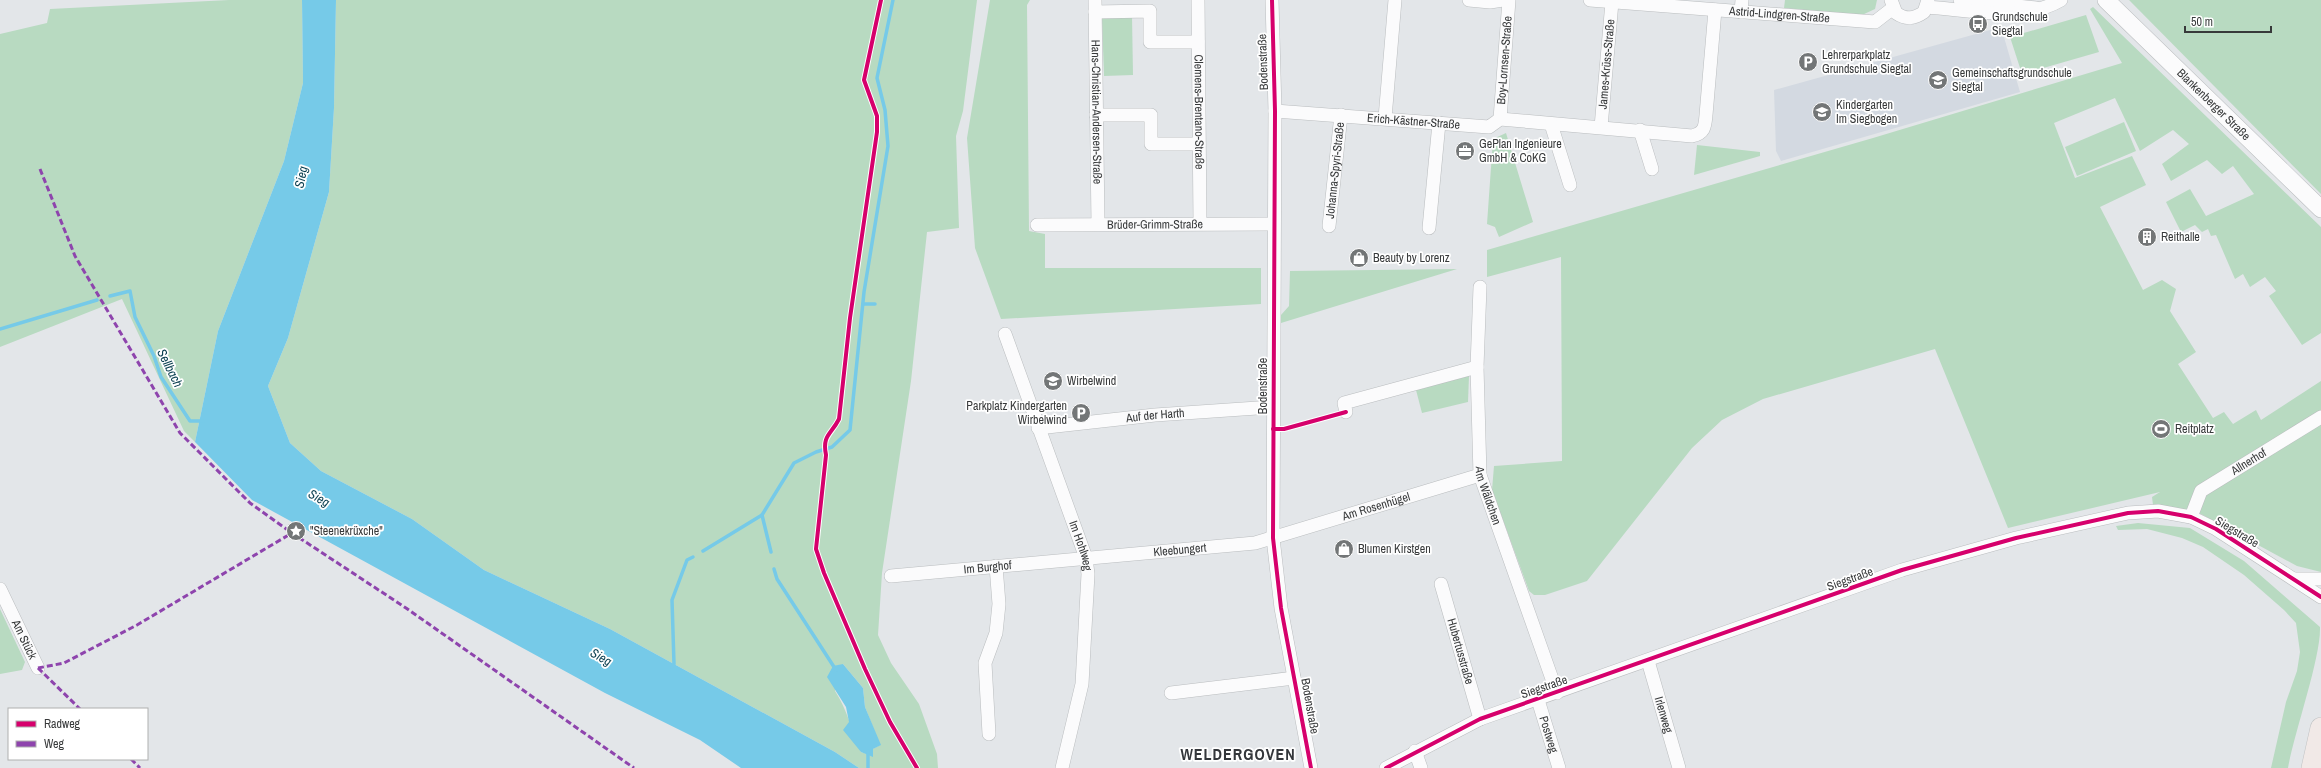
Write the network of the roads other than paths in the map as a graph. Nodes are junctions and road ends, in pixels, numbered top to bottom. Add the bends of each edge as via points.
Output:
1 (1198, 0) edge
2 (1272, 0) edge
3 (1395, 0) edge
4 (1469, 0) edge
5 (1503, 0) edge
6 (1509, 0) edge
7 (1960, 0) edge
8 (2061, 0) edge
9 (2106, 0) edge
10 (1602, 1) edge
11 (1672, 3) edge
12 (1928, 3) edge
13 (1892, 4) edge
14 (1095, 6) edge
15 (1742, 6) edge
16 (2040, 9) junction
17 (1715, 10) junction
18 (1198, 42) junction
19 (1275, 111) junction
20 (1096, 115) junction
21 (1341, 115) junction
22 (1385, 118) junction
23 (1500, 119) junction
24 (1439, 123) junction
25 (1551, 124) junction
26 (1601, 127) junction
27 (1640, 130) junction
28 (1199, 144) junction
29 (1652, 169) dead end
30 (1570, 185) dead end
31 (2321, 209) edge
32 (1200, 223) junction
33 (1098, 224) junction
34 (1274, 224) junction
35 (1037, 225) dead end
36 (1329, 226) dead end
37 (1429, 228) dead end
38 (1480, 287) dead end
39 (1005, 334) dead end
40 (1477, 367) junction
41 (1272, 407) junction
42 (1346, 412) dead end
43 (2321, 417) edge
44 (1038, 428) junction
45 (1480, 475) junction
46 (2191, 517) junction
47 (1273, 538) junction
48 (1086, 558) junction
49 (996, 566) junction
50 (890, 576) dead end
51 (2294, 579) junction
52 (2321, 579) edge
53 (1441, 584) dead end
54 (0, 589) edge
55 (2321, 597) edge
56 (1648, 661) junction
57 (38, 668) dead end
58 (1294, 678) junction
59 (1171, 693) dead end
60 (1557, 693) junction
61 (1538, 700) junction
62 (1480, 720) junction
63 (2321, 728) edge
64 (989, 734) dead end
65 (1415, 751) junction
66 (1062, 768) edge
67 (1311, 768) edge
68 (1386, 768) edge
69 (1421, 768) edge
70 (1559, 768) edge
71 (1679, 768) edge
72 (2312, 768) edge

1 - 18 street, Clemens-Brentano-Straße
2 - 19 street, Bodenstraße
3 - 22 street
4 - 5 street
6 - 23 street, Boy-Lornsen-Straße
7 - 16 street, Astrid-Lindgren-Straße
8 - 16 street, Astrid-Lindgren-Straße
9 - 31 street, Blankenberger Straße
10 - 11 street, Astrid-Lindgren-Straße
10 - 26 street, James-Krüss-Straße
11 - 17 street, Astrid-Lindgren-Straße
12 - 13 street, Astrid-Lindgren-Straße via 1924,12 1912,18 1901,16
12 - 16 street, Astrid-Lindgren-Straße via 2020,14
13 - 15 street, Astrid-Lindgren-Straße via 1875,22
14 - 18 street via 1150,11 1150,42
14 - 20 street, Hans-Christian-Andersen-Straße
15 - 17 street, Astrid-Lindgren-Straße
17 - 27 street, Erich-Kästner-Straße via 1704,129 1700,134 1692,136
18 - 28 street, Clemens-Brentano-Straße
19 - 21 street, Erich-Kästner-Straße
19 - 34 street, Bodenstraße
20 - 28 street via 1151,115 1151,144
20 - 33 street, Hans-Christian-Andersen-Straße
21 - 22 street, Erich-Kästner-Straße
21 - 36 street, Johanna-Spyri-Straße
22 - 24 street, Erich-Kästner-Straße
23 - 24 street, Erich-Kästner-Straße via 1489,127
23 - 25 street, Erich-Kästner-Straße
24 - 37 street
25 - 26 street, Erich-Kästner-Straße
25 - 30 street
26 - 27 street, Erich-Kästner-Straße
27 - 29 street
28 - 32 street, Clemens-Brentano-Straße
32 - 33 street, Brüder-Grimm-Straße
32 - 34 street, Brüder-Grimm-Straße
33 - 35 street, Brüder-Grimm-Straße
34 - 41 street, Bodenstraße
38 - 40 street, Am Wäldchen
39 - 44 street, Im Hohlweg
40 - 42 street via 1344,402
40 - 45 street, Am Wäldchen
41 - 44 street, Auf der Harth via 1155,415
41 - 47 street, Bodenstraße
43 - 46 street, Allnerhof via 2201,490
44 - 48 street, Im Hohlweg
45 - 47 street, Am Rosenhügel
45 - 60 street, Am Wäldchen
46 - 51 street, Siegstraße via 2216,529
46 - 56 street, Siegstraße via 2158,511 2128,513 2016,538 1902,570
47 - 48 street, Kleebungert via 1255,543
47 - 58 street, Bodenstraße via 1280,608
48 - 49 street, Im Burghof
48 - 66 street, Im Hohlweg via 1088,574 1082,684
49 - 50 street, Im Burghof
49 - 64 street via 996,633 985,663
51 - 52 street
51 - 55 street, Siegstraße
53 - 62 street, Hubertusstraße
54 - 57 street, Am Stück
56 - 60 street, Siegstraße
56 - 71 street, Irlenweg
58 - 59 street, Bodenstraße
58 - 67 street, Bodenstraße
60 - 61 street, Siegstraße
61 - 62 street, Siegstraße
61 - 70 street, Postweg
62 - 65 street, Siegstraße
63 - 72 main road
65 - 68 street, Siegstraße
65 - 69 street

